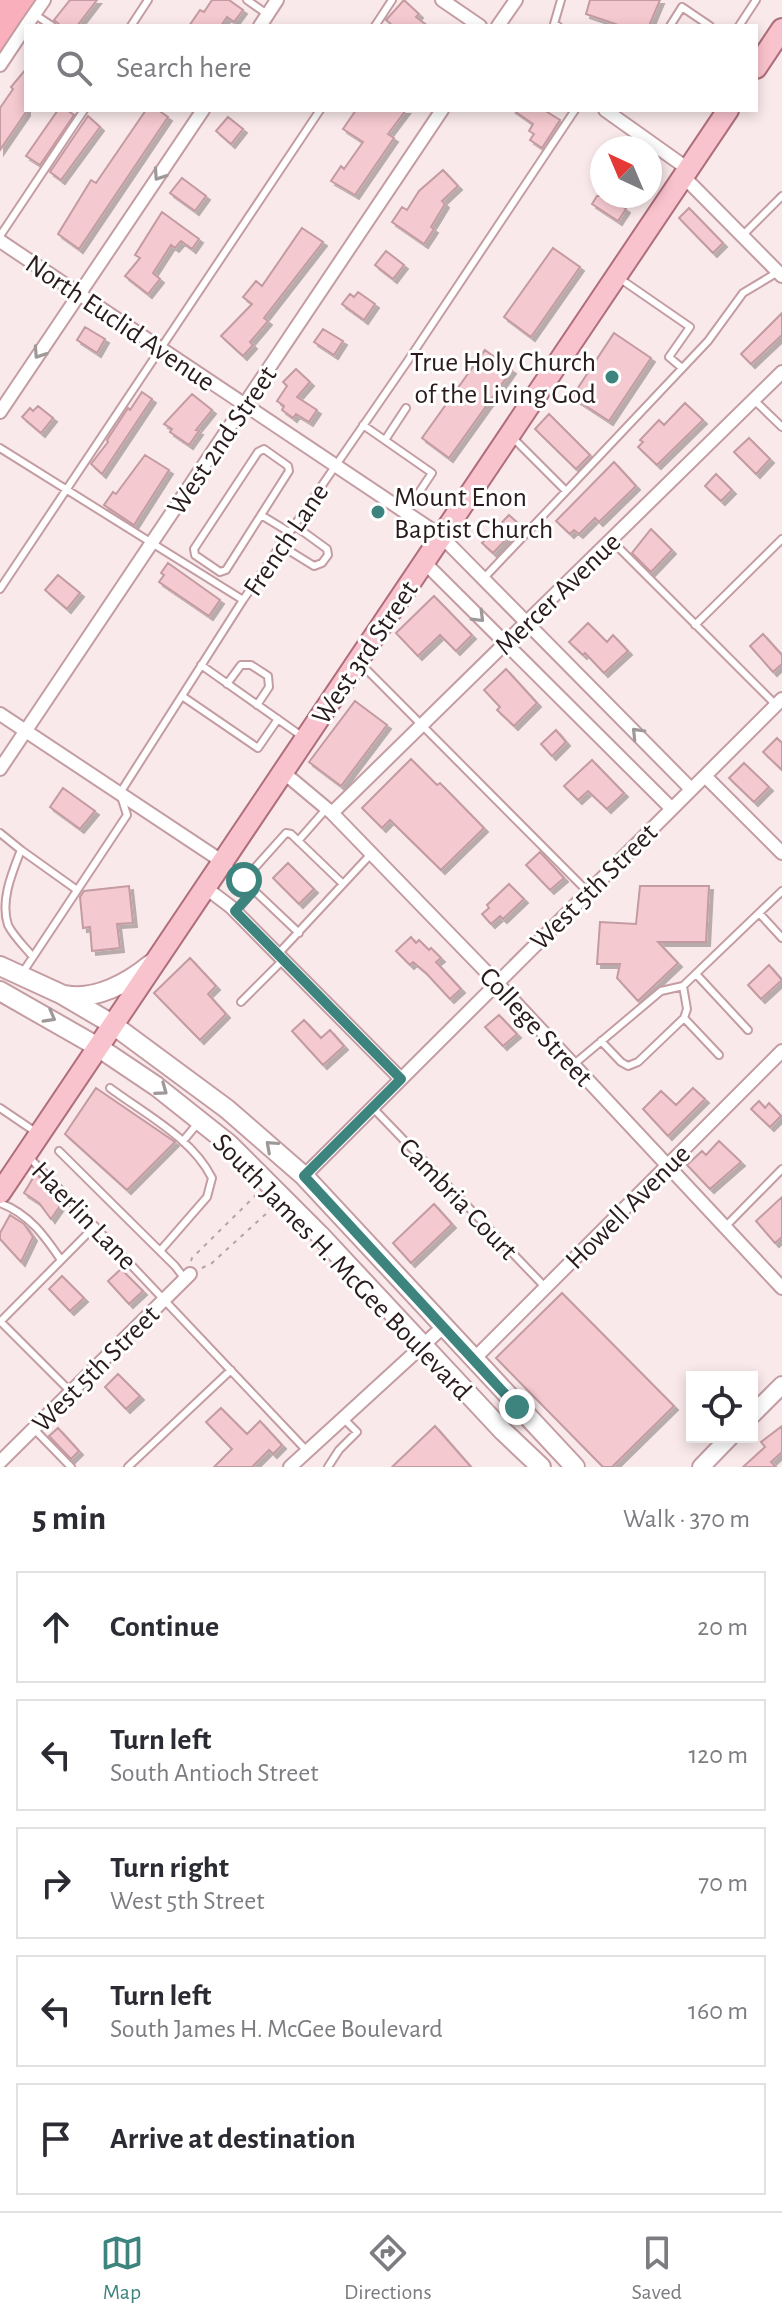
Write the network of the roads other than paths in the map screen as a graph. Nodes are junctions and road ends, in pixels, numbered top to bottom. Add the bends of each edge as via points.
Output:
1 (44, 0) edge
2 (148, 0) edge
3 (247, 0) edge
4 (277, 0) edge
5 (392, 0) edge
6 (442, 0) edge
7 (516, 0) edge
8 (561, 0) edge
9 (756, 0) edge
10 (682, 4) edge
11 (34, 14) junction
12 (268, 14) junction
13 (27, 24) edge
14 (49, 24) edge
15 (132, 24) edge
16 (261, 24) edge
17 (376, 24) edge
18 (477, 24) edge
19 (499, 24) edge
20 (554, 24) edge
21 (671, 24) edge
22 (707, 24) edge
23 (740, 24) edge
24 (24, 29) edge
25 (782, 29) edge
26 (758, 62) edge
27 (0, 65) edge
28 (83, 112) edge
29 (202, 112) edge
30 (319, 112) edge
31 (441, 112) edge
32 (574, 112) edge
33 (611, 112) edge
34 (727, 112) edge
35 (686, 173) junction
36 (782, 196) edge
37 (742, 236) junction
38 (0, 239) edge
39 (780, 274) edge
40 (616, 276) junction
41 (79, 294) junction
42 (161, 349) junction
43 (682, 368) junction
44 (782, 372) edge
45 (754, 400) junction
46 (245, 405) junction
47 (406, 408) dead end
48 (0, 412) edge
49 (363, 425) junction
50 (782, 427) edge
51 (509, 434) junction
52 (385, 440) junction
53 (0, 448) edge
54 (335, 465) junction
55 (69, 489) junction
56 (565, 490) junction
57 (406, 512) junction
58 (261, 515) junction
59 (292, 528) junction
60 (441, 536) junction
61 (782, 539) edge
62 (611, 540) junction
63 (153, 542) junction
64 (280, 545) junction
65 (424, 562) junction
66 (484, 578) junction
67 (0, 589) edge
68 (243, 600) junction
69 (528, 622) junction
70 (695, 625) junction
71 (505, 644) junction
72 (358, 661) junction
73 (201, 665) junction
74 (227, 684) junction
75 (182, 696) junction
76 (779, 702) edge
77 (257, 705) junction
78 (0, 714) edge
79 (278, 719) junction
80 (422, 725) junction
81 (26, 731) junction
82 (306, 739) junction
83 (0, 769) edge
84 (283, 772) junction
85 (705, 776) junction
86 (691, 789) junction
87 (120, 793) junction
88 (671, 808) junction
89 (330, 810) junction
90 (0, 833) edge
91 (298, 841) junction
92 (780, 846) edge
93 (21, 850) junction
94 (372, 853) junction
95 (223, 862) junction
96 (244, 880) junction
97 (342, 883) junction
98 (206, 888) junction
99 (77, 890) junction
100 (254, 890) junction
101 (782, 891) edge
102 (588, 892) junction
103 (2, 896) edge
104 (235, 911) junction
105 (759, 913) junction
106 (299, 933) junction
107 (782, 938) edge
108 (33, 957) junction
109 (280, 957) junction
110 (156, 960) junction
111 (0, 966) edge
112 (696, 974) junction
113 (22, 975) junction
114 (497, 983) junction
115 (683, 986) junction
116 (0, 991) edge
117 (61, 994) junction
118 (241, 1002) dead end
119 (684, 1018) junction
120 (112, 1024) junction
121 (748, 1030) dead end
122 (601, 1041) junction
123 (98, 1047) junction
124 (782, 1051) edge
125 (719, 1055) dead end
126 (573, 1065) junction
127 (401, 1079) junction
128 (110, 1088) dead end
129 (0, 1108) edge
130 (373, 1108) junction
131 (201, 1120) junction
132 (40, 1135) junction
133 (183, 1141) junction
134 (59, 1151) dead end
135 (26, 1154) junction
136 (668, 1166) junction
137 (782, 1169) edge
138 (304, 1176) junction
139 (0, 1193) edge
140 (0, 1203) edge
141 (95, 1226) junction
142 (725, 1227) junction
143 (160, 1251) junction
144 (61, 1260) junction
145 (188, 1277) joint
146 (545, 1287) junction
147 (782, 1288) edge
148 (165, 1299) junction
149 (0, 1321) edge
150 (443, 1327) junction
151 (424, 1346) junction
152 (473, 1360) junction
153 (231, 1370) junction
154 (782, 1385) edge
155 (71, 1392) junction
156 (758, 1409) edge
157 (344, 1419) junction
158 (34, 1429) junction
159 (725, 1443) edge
160 (307, 1451) junction
161 (0, 1462) edge
162 (705, 1465) edge
163 (71, 1467) edge
164 (128, 1467) edge
165 (290, 1467) edge
166 (328, 1467) edge
167 (541, 1467) edge
168 (575, 1467) edge

1 - 11 street
2 - 15 lane
3 - 12 lane
4 - 12 street
5 - 17 lane
6 - 18 street
7 - 19 street
8 - 20 lane
9 - 23 lane
10 - 21 lane
10 - 22 lane
11 - 13 street
11 - 14 lane
12 - 16 street
24 - 27 street
25 - 26 main road
28 - 38 lane
29 -> 41 street
30 - 42 lane
31 - 46 street, West 2nd Street
32 - 49 lane, French Lane
33 - 35 street
34 - 35 main road, West 3rd Street
35 - 37 street
35 - 40 main road, West 3rd Street
36 - 37 lane
37 - 39 street
38 - 41 street, North Euclid Avenue
39 - 43 lane via 743,293
40 - 43 lane via 690,327 669,357
40 - 51 main road, West 3rd Street
41 - 42 street, North Euclid Avenue
41 -> 48 street
42 - 46 street, North Euclid Avenue
42 - 55 lane
43 - 56 lane
44 - 45 street, Mercer Avenue
45 - 50 lane
45 - 62 street, Mercer Avenue
46 - 54 street, North Euclid Avenue
46 - 63 street, West 2nd Street
47 - 52 lane
49 - 52 lane
49 - 54 lane, French Lane
51 - 56 lane
51 - 60 main road, West 3rd Street
52 - 57 lane via 432,473
53 - 55 lane
54 - 57 street, North Euclid Avenue
54 - 59 lane, French Lane
55 - 63 lane
55 - 67 lane
56 - 66 lane
57 - 60 street, North Euclid Avenue
58 - 58 lane via 226,570 220,572 195,555 194,549 264,449 289,471
58 - 59 lane
59 - 64 lane, French Lane
59 - 64 lane via 327,549 328,555 314,566
60 - 65 main road, West 3rd Street
60 - 66 street, North Euclid Avenue
61 - 70 lane
62 - 69 street, Mercer Avenue
62 - 70 lane
63 - 68 lane
63 - 81 street, West 2nd Street
64 - 68 lane, French Lane
65 -> 71 street
65 - 72 main road, West 3rd Street
66 - 69 street, North Euclid Avenue
68 - 73 lane, French Lane
69 - 71 street, Mercer Avenue
86 -> 69 street, North Euclid Avenue
70 - 76 lane
71 - 80 street, Mercer Avenue
71 - 88 street
72 - 80 lane
72 - 82 main road, West 3rd Street
73 - 74 lane
73 - 75 lane, French Lane
74 - 77 lane
74 - 77 lane via 241,665 260,670 268,676 269,687
75 - 79 lane via 258,748
75 - 87 lane, French Lane
76 - 85 street, West 5th Street
77 - 79 lane
78 - 81 street
79 - 82 lane
80 - 89 street, Mercer Avenue
80 - 102 lane
81 - 83 street, West 2nd Street
81 - 87 street
82 - 84 main road, West 3rd Street
84 - 89 street, College Street
84 - 95 main road, West 3rd Street
85 - 86 street, West 5th Street
85 - 92 street
86 - 88 street, West 5th Street
87 - 95 street
87 - 99 lane, French Lane via 127,815
88 - 102 street, West 5th Street
89 - 91 lane
89 - 94 street, College Street
90 - 93 lane
91 - 96 lane via 286,833
91 - 97 lane
93 - 99 lane
93 - 103 lane
94 - 97 lane
94 - 114 street, College Street
95 - 96 lane
95 - 98 main road, West 3rd Street
96 - 100 lane
97 - 106 lane
98 - 104 street
98 - 110 main road, West 3rd Street
99 - 108 lane, French Lane
100 - 104 lane
100 - 106 lane
101 - 105 lane
102 - 114 street, West 5th Street
103 - 108 lane via 8,926
104 - 109 street
105 - 107 lane
105 - 112 lane
106 - 109 lane
108 - 113 lane, French Lane
109 - 118 lane
109 - 127 street
110 - 117 main road via 95,995
110 - 120 main road, West 3rd Street
111 - 113 main road, South James H. McGee Boulevard
112 - 115 lane
112 - 121 lane
113 - 117 main road, South James H. McGee Boulevard
114 - 126 street, College Street
114 - 127 street, West 5th Street
115 - 119 lane
115 - 122 lane via 661,991
116 -> 123 main road, South James H. McGee Boulevard
117 - 120 main road, South James H. McGee Boulevard
119 - 122 lane via 628,1066
119 - 125 lane
120 - 123 main road, West 3rd Street
138 -> 120 main road, South James H. McGee Boulevard via 227,1109
122 - 126 lane
123 -> 131 main road, South James H. McGee Boulevard
123 - 132 main road, West 3rd Street
124 - 136 street, Howell Avenue
126 - 136 street, College Street
127 - 130 street, West 5th Street
128 - 133 lane
129 - 132 lane
130 - 138 street, West 5th Street
130 - 146 lane, Cambria Court
131 - 133 lane
131 - 151 main road, South James H. McGee Boulevard via 274,1187
132 - 135 main road, West 3rd Street
133 - 143 lane via 212,1178 207,1197
134 - 143 lane
135 - 139 main road, West 3rd Street
135 - 141 lane, Haerlin Lane
136 - 142 street, College Street
136 - 146 street, Howell Avenue
137 - 142 lane
138 - 150 main road, South James H. McGee Boulevard
140 - 144 lane via 17,1209 39,1229
141 - 144 lane
141 - 148 lane, Haerlin Lane
142 - 147 street, College Street
143 - 145 lane
144 - 149 lane
145 - 148 street, West 5th Street
146 - 152 street, Howell Avenue
148 - 153 lane, Haerlin Lane
148 - 155 street, West 5th Street
149 - 155 lane
150 - 151 street
150 - 152 main road, South James H. McGee Boulevard
151 - 157 street
151 - 167 main road, South James H. McGee Boulevard
152 - 168 main road, South James H. McGee Boulevard
153 - 160 lane, Haerlin Lane
153 - 164 lane
154 - 156 street
155 - 158 street, West 5th Street
157 - 160 street
157 - 166 lane via 357,1432
158 - 161 street, West 5th Street
158 - 163 lane
159 - 162 street
160 - 165 street

